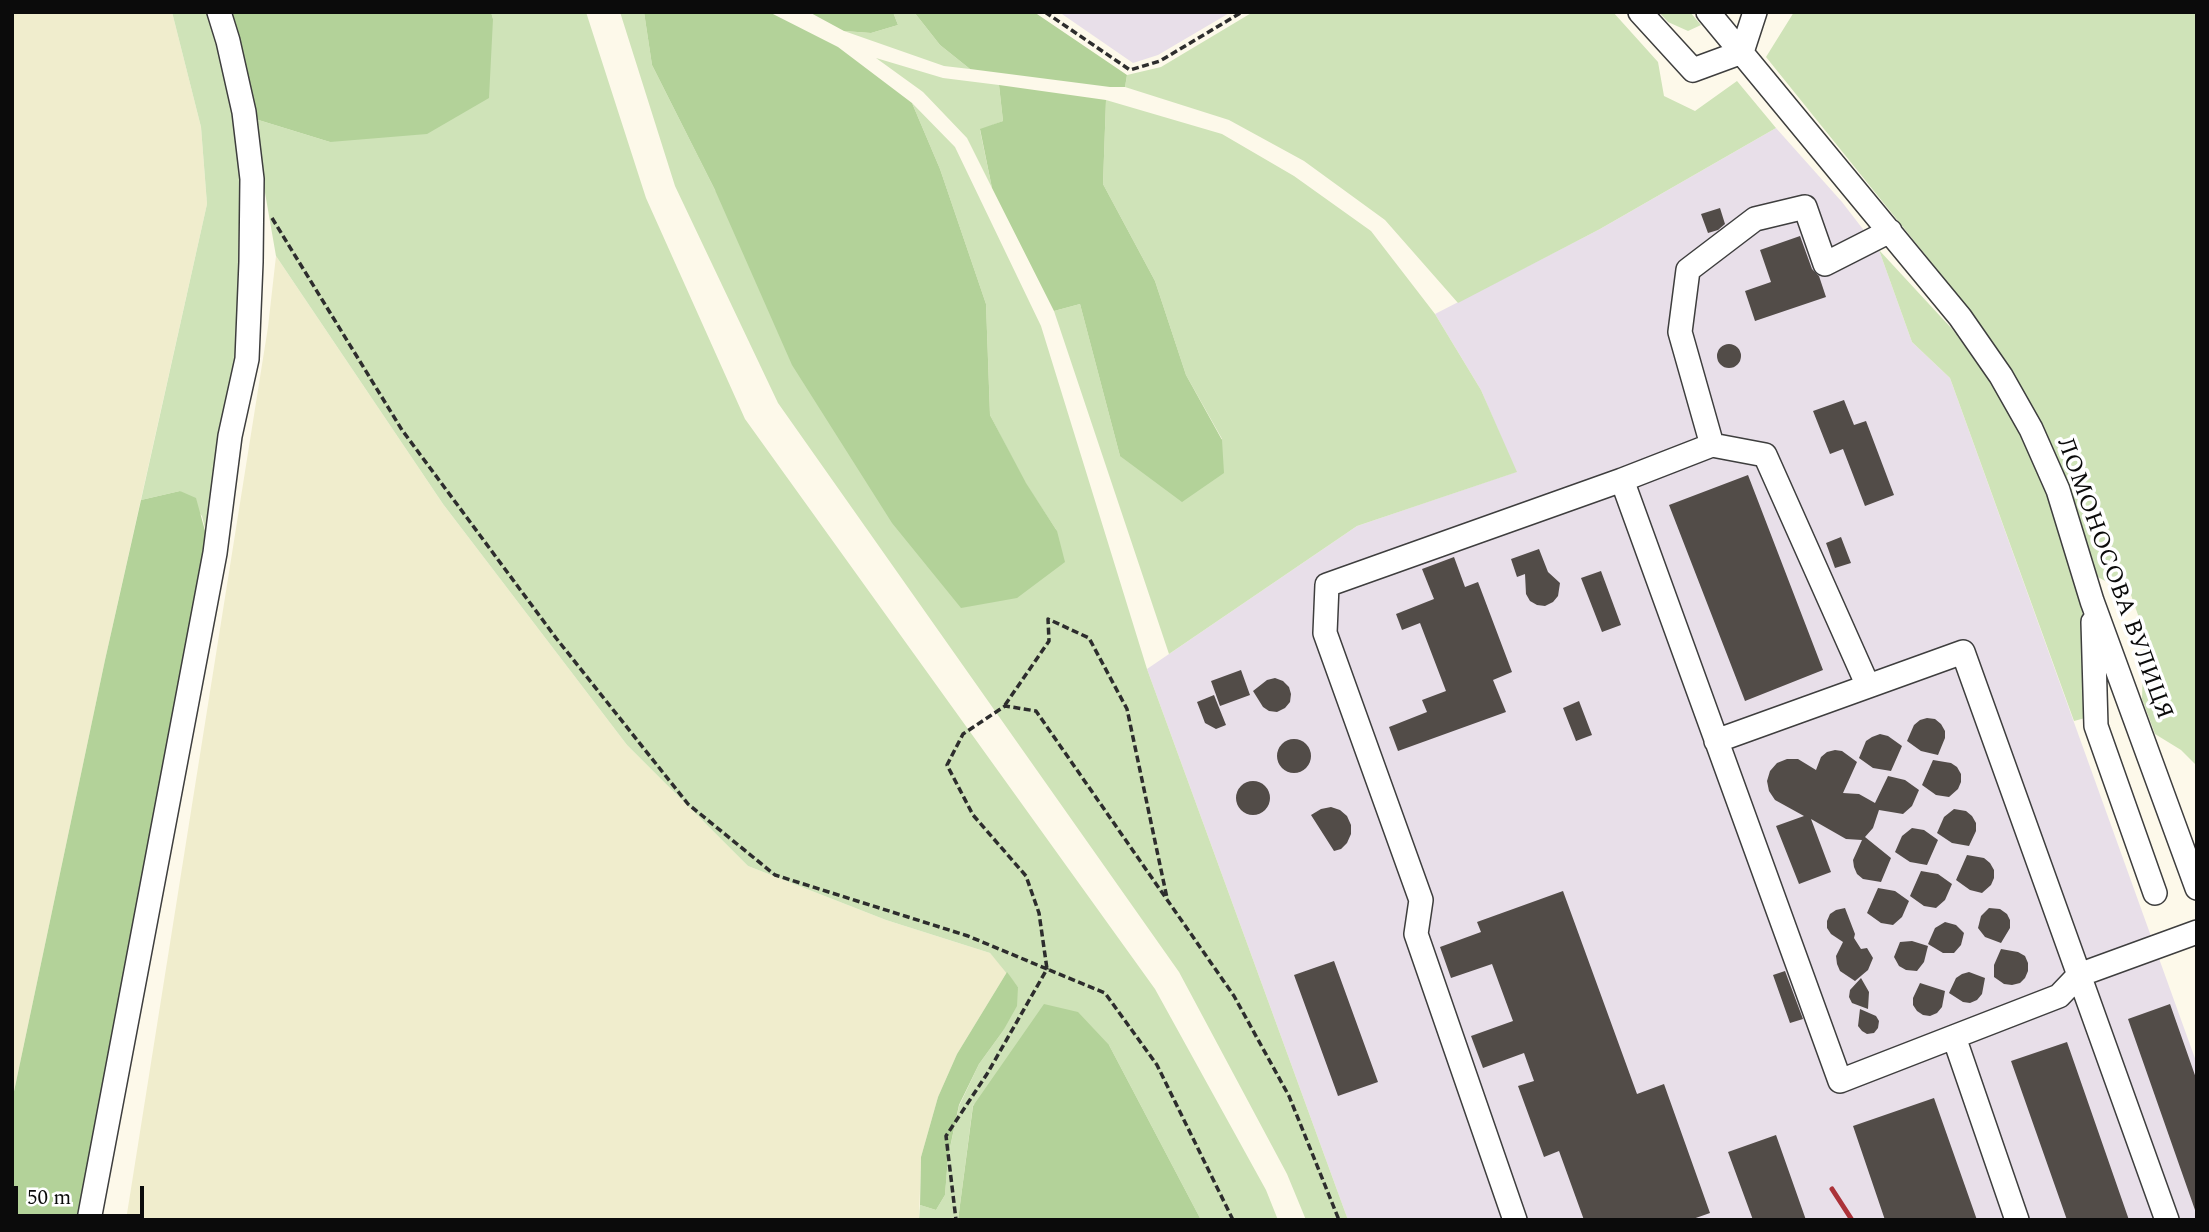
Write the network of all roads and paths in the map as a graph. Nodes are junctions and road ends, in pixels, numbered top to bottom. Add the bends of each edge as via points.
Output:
1 (219, 12) edge
2 (1045, 12) edge
3 (1242, 12) edge
4 (1640, 12) edge
5 (1708, 12) edge
6 (1755, 12) edge
7 (1742, 52) junction
8 (267, 209) dead end
9 (1890, 232) junction
10 (1712, 445) junction
11 (1622, 480) junction
12 (2092, 601) junction
13 (1868, 686) junction
14 (1005, 706) junction
15 (1716, 741) junction
16 (2197, 888) edge
17 (2155, 893) dead end
18 (1168, 900) junction
19 (2197, 932) edge
20 (1046, 969) junction
21 (2080, 975) junction
22 (1954, 1037) junction
23 (89, 1220) edge
24 (956, 1220) edge
25 (1233, 1220) edge
26 (1339, 1220) edge
27 (1515, 1220) edge
28 (2017, 1220) edge
29 (2168, 1220) edge

1 - 23 street via 244,112 252,179 247,359 230,436 215,553
2 - 3 path via 1130,70 1160,61
4 - 7 street via 1693,70
5 - 7 street, ЛОМОНОСОВА ВУЛИЦЯ
6 - 7 street
7 - 9 street, ЛОМОНОСОВА ВУЛИЦЯ
8 - 20 path via 402,430 556,638 688,804 775,875 968,936
9 - 10 street via 1825,264 1805,207 1755,219 1688,270 1680,332
9 - 12 street, ЛОМОНОСОВА ВУЛИЦЯ via 1960,317 2031,429 2058,490
10 - 11 street
10 - 13 street via 1765,455
11 - 15 street
11 - 27 street via 1327,585 1325,633 1421,900 1416,934
12 - 16 street, ЛОМОНОСОВА ВУЛИЦЯ
12 - 17 street via 2096,726
13 - 15 street
13 - 21 street via 1964,652
14 - 18 path via 1036,711
14 - 18 path via 1049,641 1048,619 1089,638 1128,709
14 - 20 path via 963,734 947,765 973,815 1026,876 1039,913
15 - 22 street via 1840,1081
18 - 26 path via 1234,996 1289,1096
19 - 21 street
20 - 24 path via 946,1136
20 - 25 path via 1105,993 1157,1065
21 - 22 street via 2059,996
21 - 29 street
22 - 28 street

